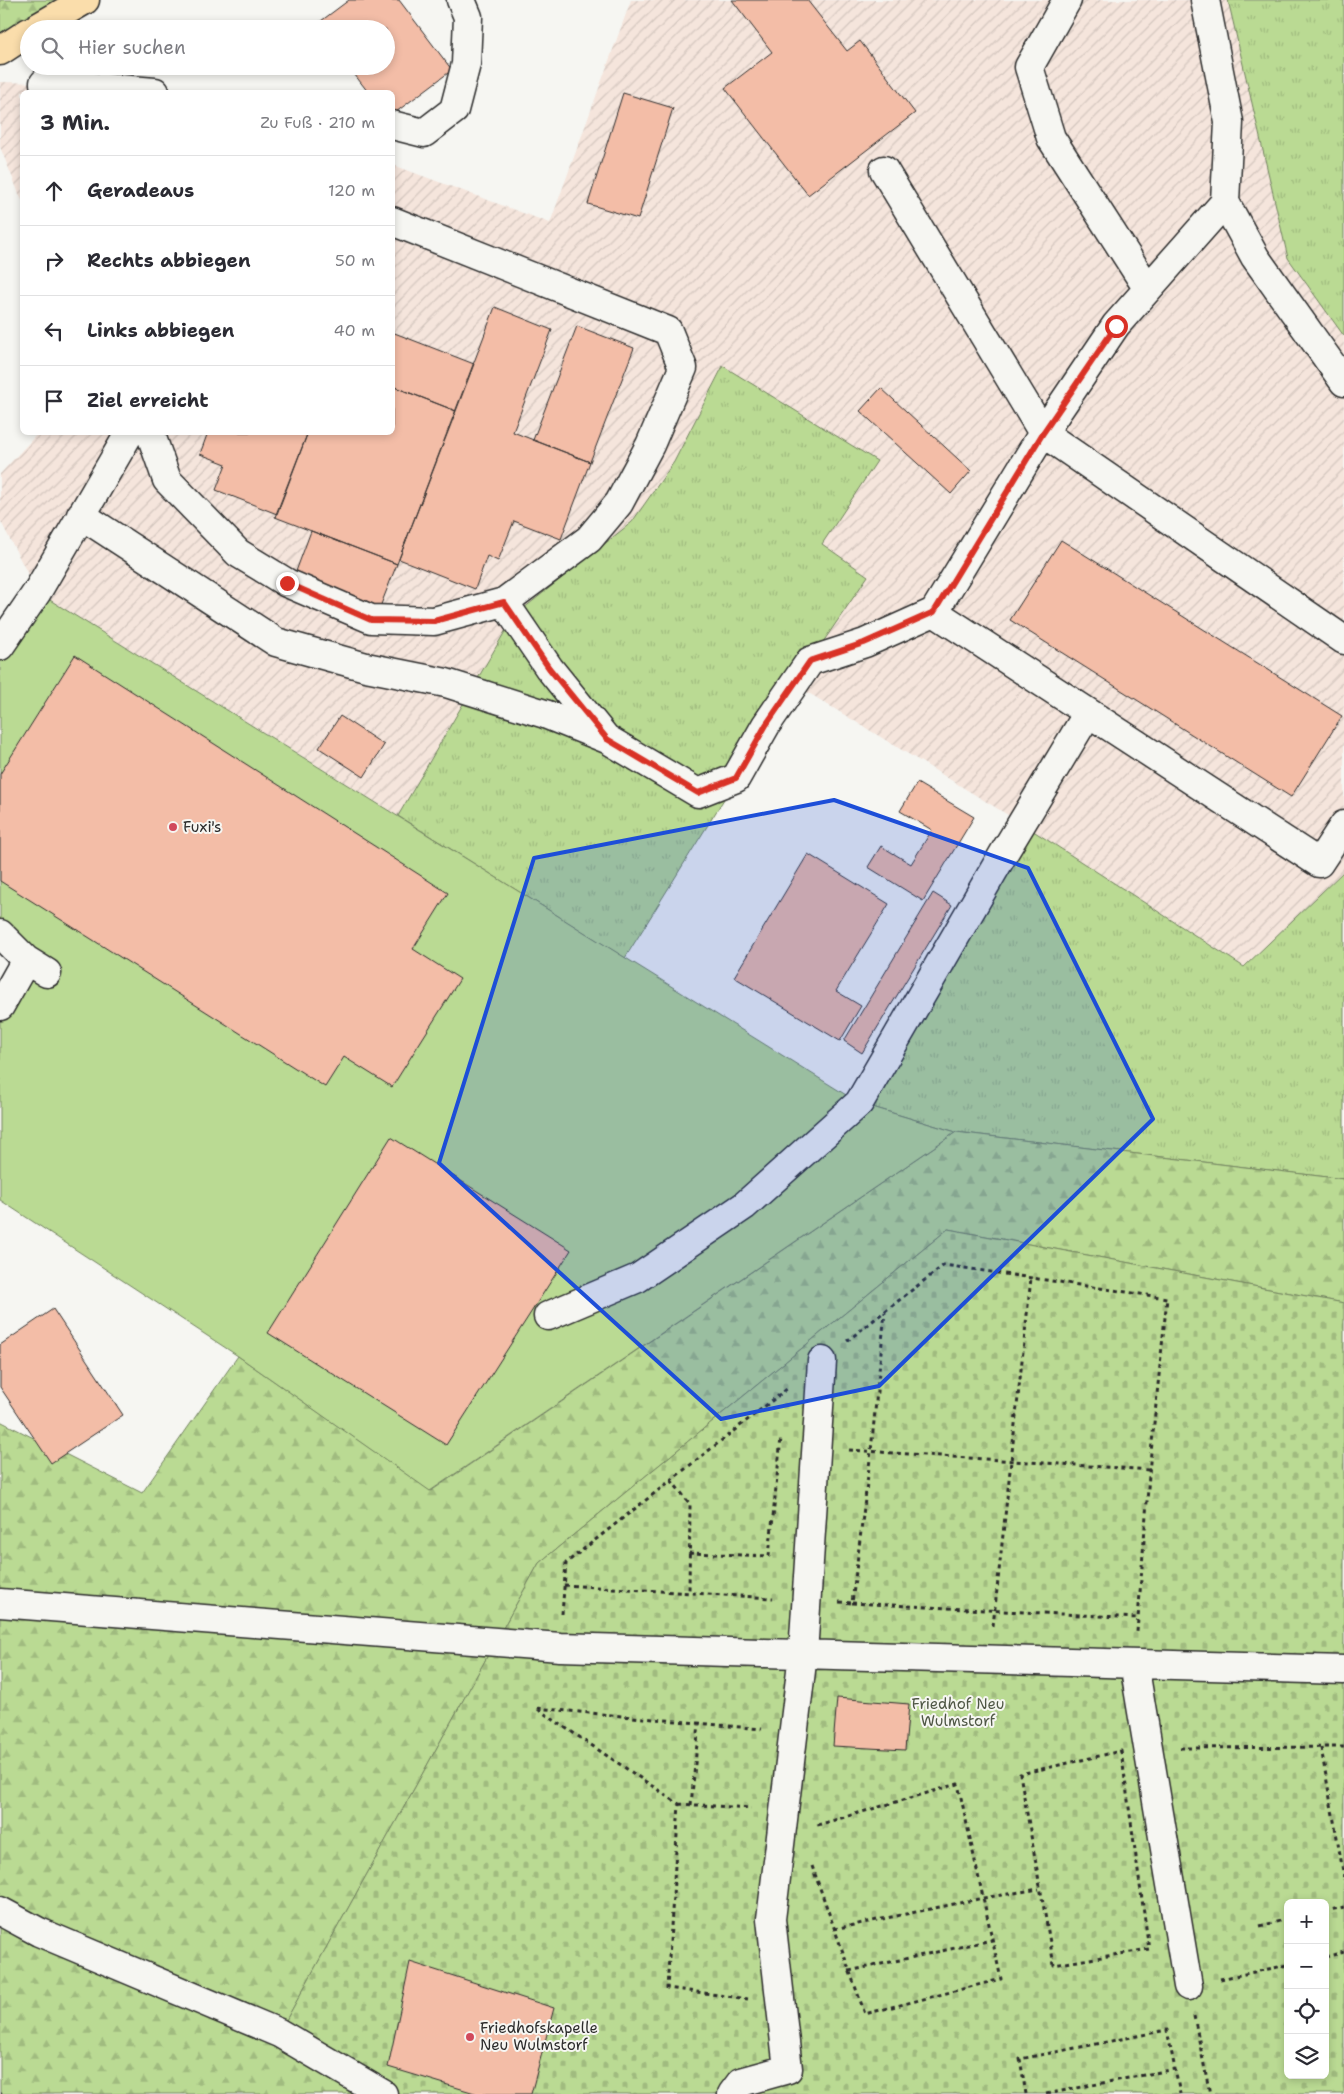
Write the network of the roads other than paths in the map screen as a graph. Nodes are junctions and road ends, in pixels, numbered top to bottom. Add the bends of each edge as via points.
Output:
1 (85, 0) edge
2 (461, 0) edge
3 (1067, 0) edge
4 (1205, 0) edge
5 (54, 20) edge
6 (20, 41) edge
7 (0, 51) edge
8 (43, 80) edge
9 (65, 90) edge
10 (136, 90) edge
11 (395, 126) edge
12 (884, 170) dead end
13 (1225, 202) junction
14 (395, 222) edge
15 (1148, 289) junction
16 (1344, 382) edge
17 (1043, 433) junction
18 (128, 435) edge
19 (151, 435) edge
20 (81, 515) junction
21 (504, 602) junction
22 (934, 612) junction
23 (1344, 640) edge
24 (0, 646) edge
25 (1088, 713) junction
26 (607, 739) junction
27 (1344, 825) edge
28 (0, 934) edge
29 (0, 1006) edge
30 (548, 1316) dead end
31 (822, 1361) road end
32 (0, 1603) edge
33 (803, 1654) junction
34 (1134, 1664) junction
35 (1344, 1670) edge
36 (0, 1911) edge
37 (1188, 1986) road end
38 (383, 2094) edge
39 (732, 2094) edge

1 - 5 main road
2 - 11 street via 468,17 466,64 454,110 424,132
3 - 15 street via 1028,67 1051,138
4 - 13 street via 1229,122
6 - 7 main road
8 - 9 street
8 - 10 street
12 - 17 street
13 - 15 street
13 - 16 street via 1255,257
14 - 21 street via 668,331 683,368 650,445 619,503 589,539
15 - 17 street via 1116,326
17 - 22 street
17 - 23 street
18 - 20 street
19 - 21 street via 167,480 238,553 287,583 371,620 434,621
20 - 24 street
20 - 26 street via 276,642 366,666 446,682 545,714
21 - 26 street via 549,668
22 - 25 street
22 - 26 street via 864,643 810,661 766,725 736,778 698,793
25 - 27 street via 1319,863
25 - 30 street via 859,1103 735,1211 638,1278
28 - 29 street via 37,966
31 - 33 street
32 - 33 street via 560,1647
33 - 34 street
33 - 39 street via 795,1828 771,1919 788,2069 741,2082
34 - 35 street
34 - 37 street
36 - 38 street via 39,1932 279,2033

